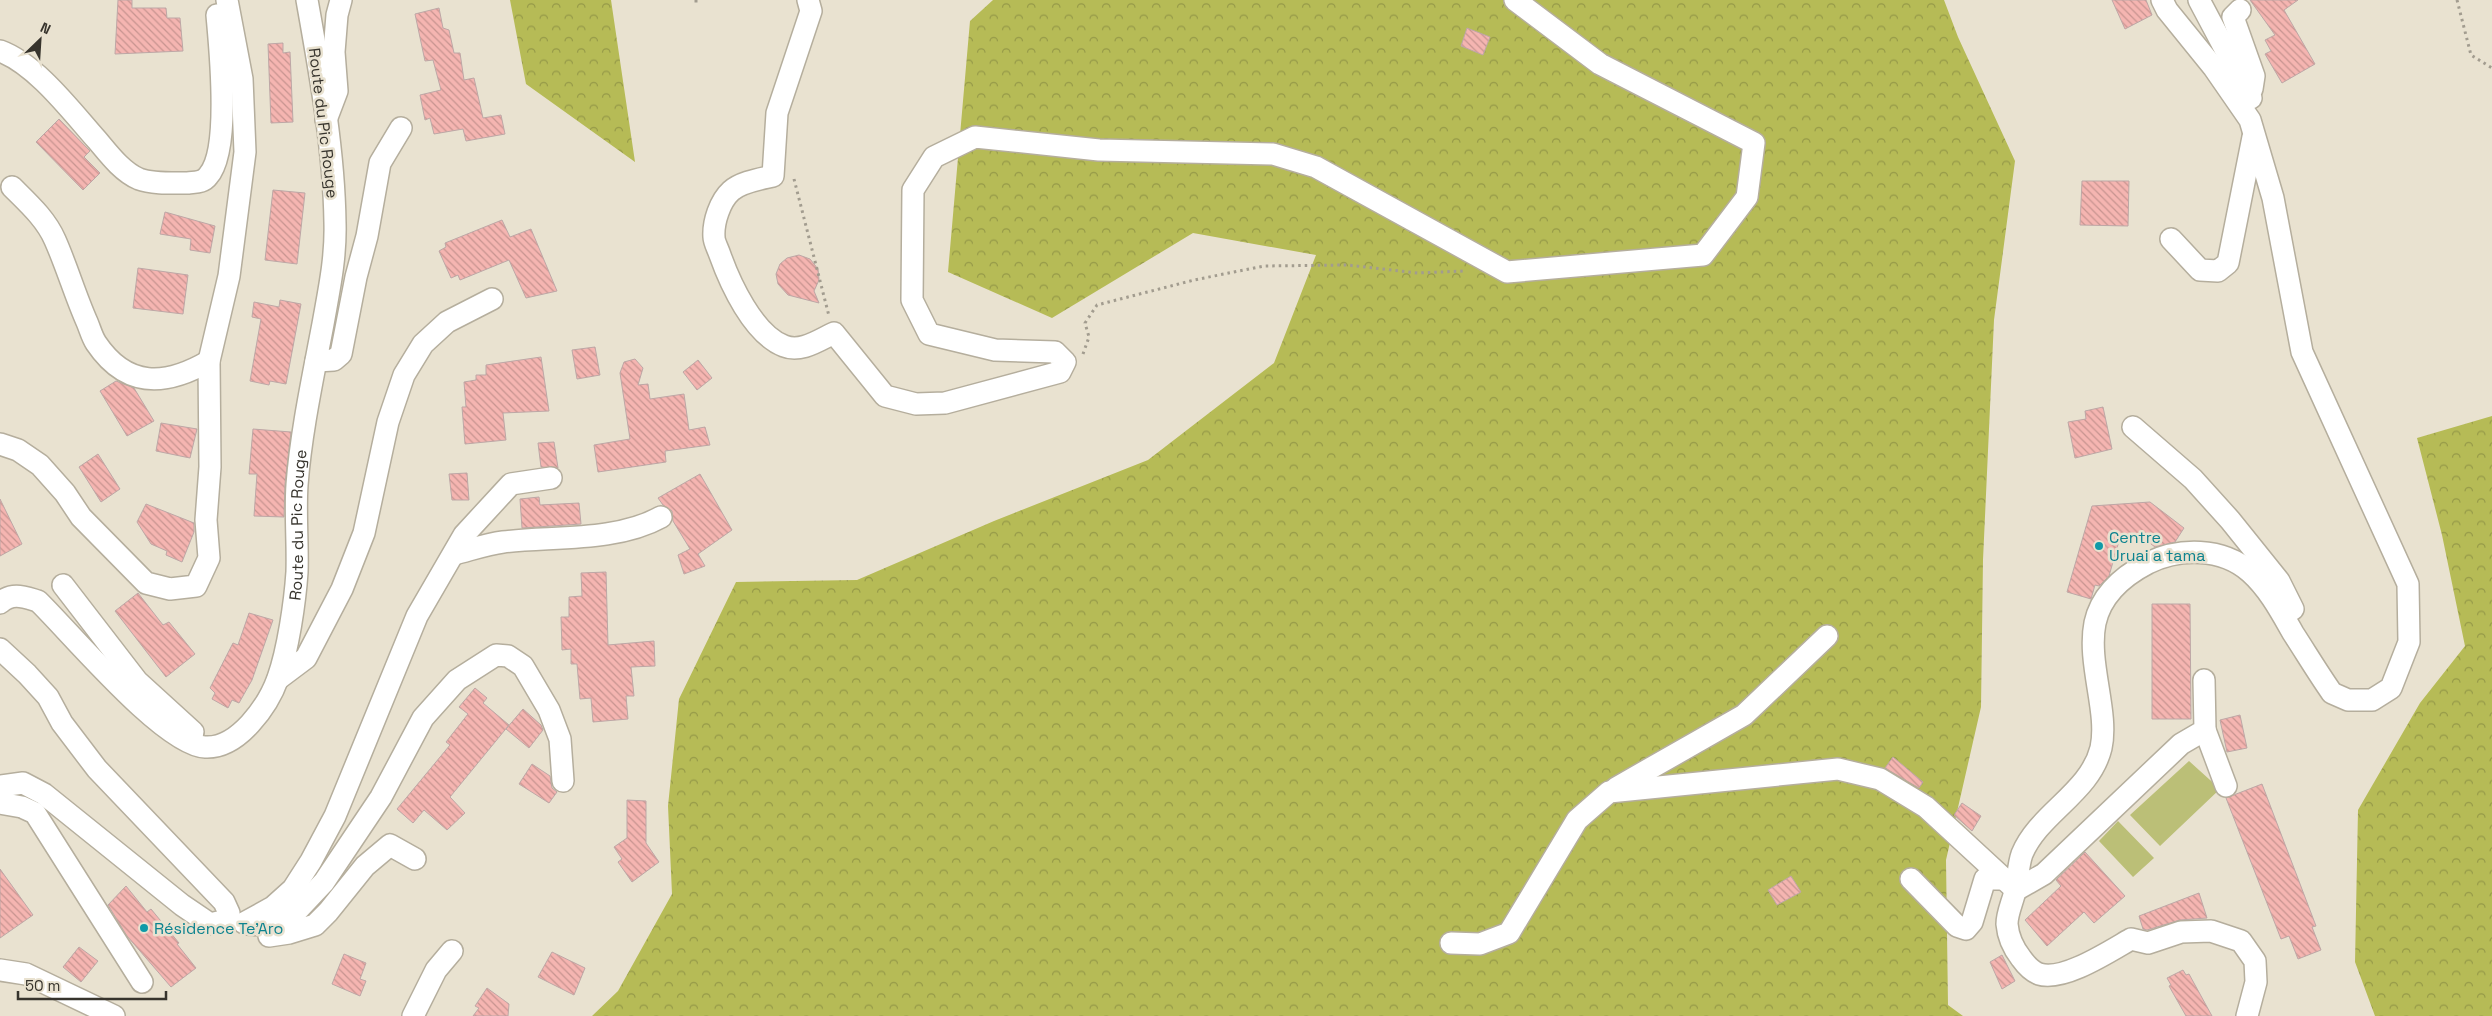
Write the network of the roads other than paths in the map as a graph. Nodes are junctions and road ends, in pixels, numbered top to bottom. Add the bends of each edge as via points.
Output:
1 (216, 0) edge
2 (226, 0) edge
3 (307, 0) edge
4 (341, 0) edge
5 (808, 0) edge
6 (1515, 0) edge
7 (2162, 0) edge
8 (2199, 0) edge
9 (2240, 10) dead end
10 (0, 51) edge
11 (2246, 103) junction
12 (326, 122) junction
13 (401, 128) dead end
14 (2254, 135) junction
15 (12, 187) dead end
16 (2171, 239) dead end
17 (492, 299) dead end
18 (209, 361) junction
19 (316, 361) junction
20 (2133, 427) dead end
21 (0, 444) edge
22 (552, 478) dead end
23 (661, 518) dead end
24 (454, 554) junction
25 (63, 585) dead end
26 (0, 603) edge
27 (1827, 636) dead end
28 (2299, 642) junction
29 (0, 649) edge
30 (278, 679) junction
31 (2204, 680) dead end
32 (2205, 730) junction
33 (219, 746) junction
34 (0, 775) edge
35 (562, 781) dead end
36 (23, 782) junction
37 (0, 786) edge
38 (2226, 786) dead end
39 (1609, 792) junction
40 (0, 803) edge
41 (415, 859) dead end
42 (1911, 879) dead end
43 (2010, 885) junction
44 (231, 922) junction
45 (1451, 943) dead end
46 (452, 951) dead end
47 (0, 970) edge
48 (142, 982) dead end
49 (59, 991) junction
50 (81, 1016) edge
51 (114, 1016) edge
52 (413, 1016) edge
53 (2248, 1016) edge

1 - 10 street via 222,71 218,148 212,170 200,182 177,183 140,179 132,175 39,77
2 - 18 street via 242,79 245,152 229,276
3 - 12 street, Route du Pic Rouge
4 - 12 street via 334,52 337,91
5 - 6 street via 811,10 777,113 783,173 751,181 731,191 718,212 714,237 743,306 766,333 784,346 807,346 834,333 885,396 916,404 944,403 990,392 1060,372 1065,362 1055,352 995,350 929,334 912,300 913,190 934,157 975,137 1098,150 1273,154 1316,167 1507,272 1703,256 1747,197 1754,143 1600,64
7 - 11 street via 2214,68
8 - 11 street
9 - 11 street via 2233,17 2254,76
11 - 14 street
12 - 19 street, Route du Pic Rouge via 334,198 334,256
13 - 19 street via 380,162 341,354 334,360
14 - 16 street via 2228,262 2218,271 2200,270
14 - 28 street via 2273,198 2302,352 2408,584 2409,642 2391,688 2372,700 2348,700 2332,693
15 - 18 street via 33,207 55,239 96,343 115,363 150,381 196,369
17 - 30 street via 447,322 423,344 404,375 388,422 364,533 342,589 306,658
18 - 21 street via 210,467 206,520 209,558 196,586 170,590 146,583 81,517 40,465 18,450
19 - 30 street, Route du Pic Rouge via 297,486 297,574
20 - 28 street via 2193,479 2279,581 2293,606
22 - 24 street via 511,484 464,535
23 - 24 street via 646,526 548,540 502,542
24 - 44 street via 417,616 335,816 312,861 293,889 273,907
25 - 33 street via 137,681 193,732
26 - 33 street via 5,598 20,595 38,601 137,705 181,738 202,748
27 - 39 street via 1744,715
28 - 43 street via 2270,595 2249,571 2207,553 2183,552 2163,556 2138,568 2112,588 2095,623 2093,644 2102,727 2101,748 2093,767 2077,788 2039,828 2022,855
29 - 44 street via 48,697 97,769 224,902
30 - 33 street, Route du Pic Rouge via 263,709 229,743
31 - 32 street
32 - 38 street
32 - 43 street via 2181,744 2044,874
34 - 36 street
35 - 44 street via 560,739 548,710 522,666 508,656 496,654 456,680 423,718 381,797 324,882 292,916 262,925
36 - 37 street
36 - 44 street via 44,794 210,924
39 - 43 street via 1838,770 1880,780 1926,807
39 - 45 street via 1577,820 1509,933 1480,944
40 - 48 street via 22,807 35,814
41 - 44 street via 390,845 365,866 315,925 304,929 246,938
42 - 43 street via 1956,926 1966,929 1972,922 1985,879
43 - 53 street via 2007,922 2010,939 2030,969 2041,975 2055,975 2094,960 2131,939 2148,943 2181,932 2211,931 2242,941 2255,961 2256,982
46 - 52 street via 436,970
47 - 49 street via 26,974
49 - 50 street
49 - 51 street

